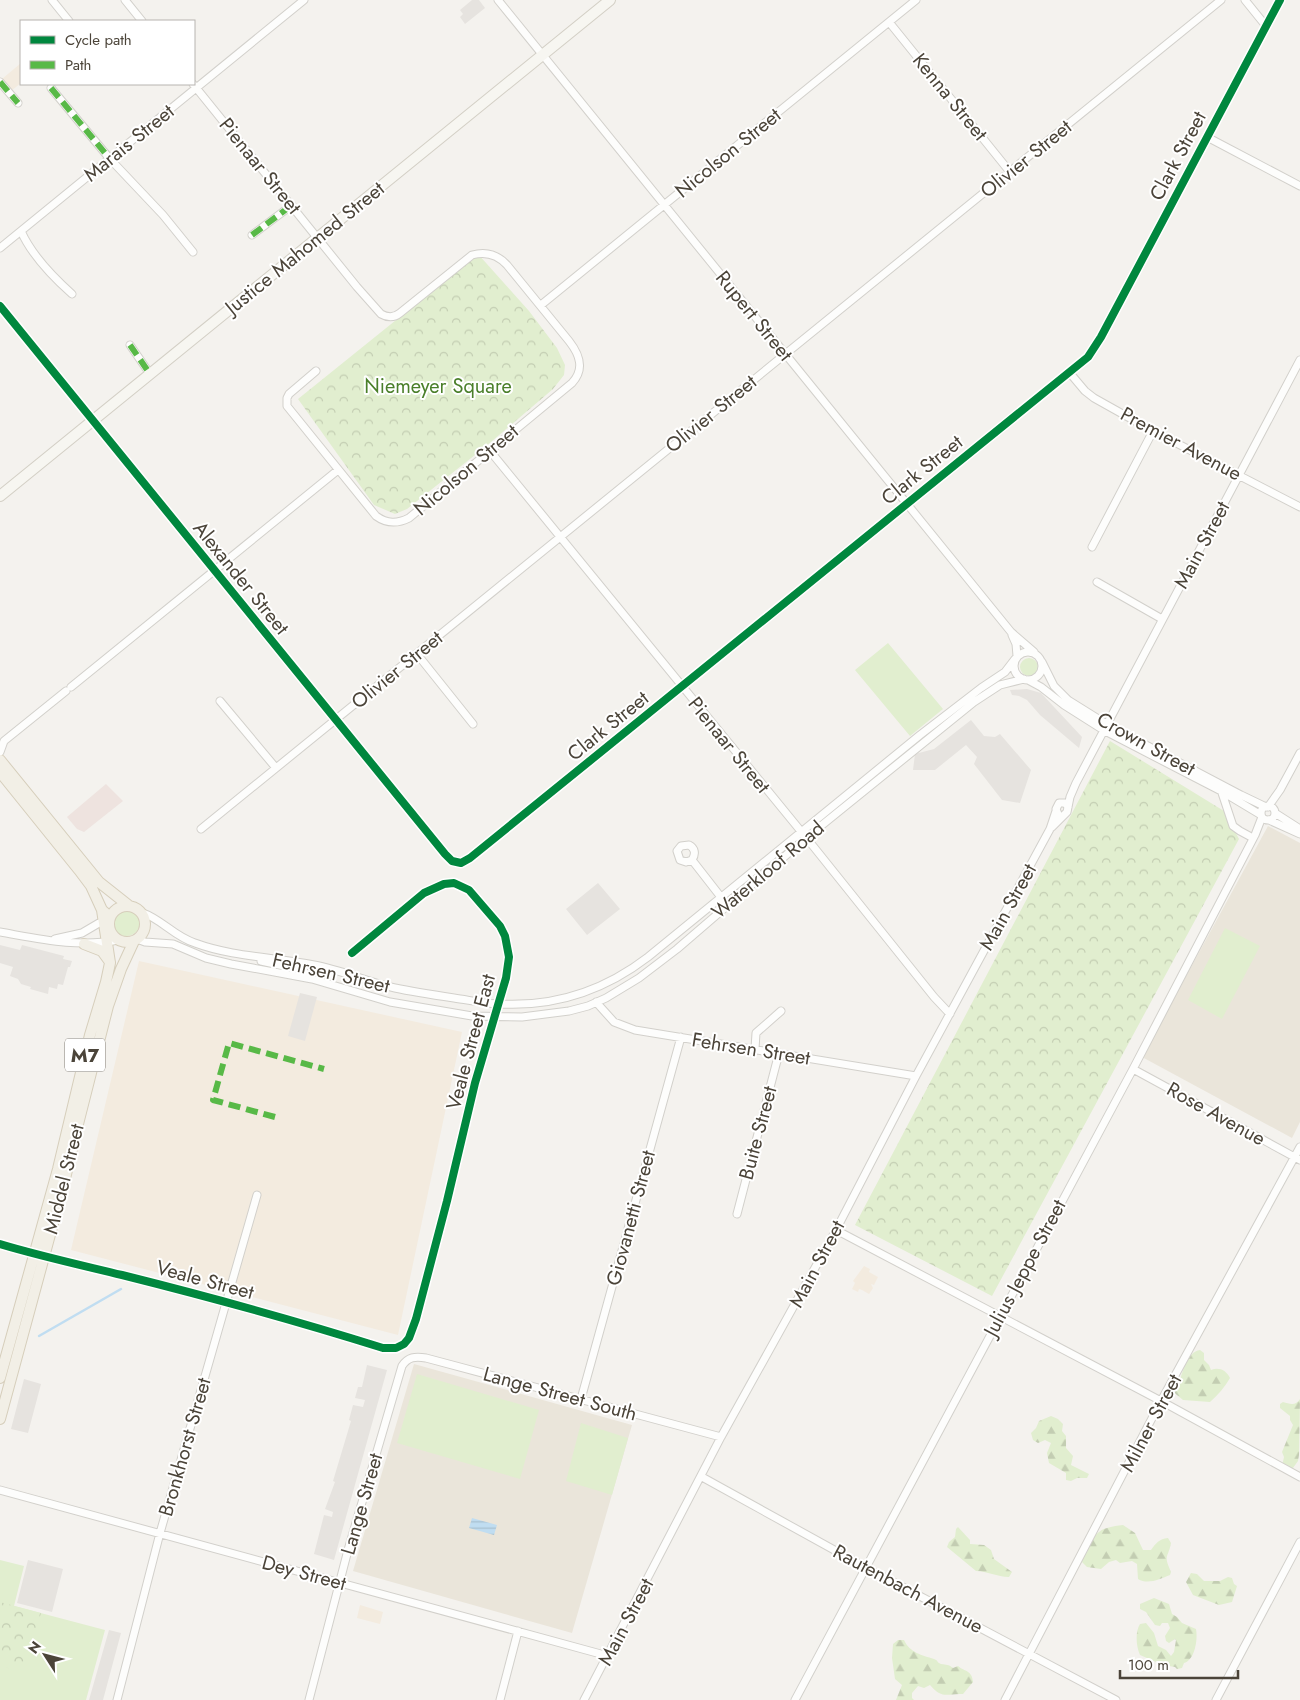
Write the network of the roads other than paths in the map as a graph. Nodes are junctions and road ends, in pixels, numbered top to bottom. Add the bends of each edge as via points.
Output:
1 (52, 0) edge
2 (125, 0) edge
3 (304, 0) edge
4 (498, 0) edge
5 (610, 0) edge
6 (916, 0) edge
7 (1222, 0) edge
8 (1245, 0) edge
9 (1280, 0) edge
10 (68, 20) edge
11 (141, 20) edge
12 (889, 22) junction
13 (1266, 26) junction
14 (542, 55) junction
15 (0, 82) edge
16 (195, 86) edge
17 (51, 88) dead end
18 (18, 102) dead end
19 (1207, 137) junction
20 (110, 159) junction
21 (1010, 172) junction
22 (1300, 186) edge
23 (292, 205) junction
24 (664, 205) junction
25 (21, 230) junction
26 (252, 235) dead end
27 (318, 238) junction
28 (0, 248) edge
29 (193, 252) dead end
30 (72, 294) dead end
31 (541, 305) junction
32 (0, 306) edge
33 (385, 316) joint
34 (130, 345) dead end
35 (785, 354) junction
36 (1300, 360) edge
37 (316, 371) dead end
38 (1069, 372) junction
39 (150, 374) junction
40 (93, 420) junction
41 (1153, 431) junction
42 (490, 451) junction
43 (338, 470) junction
44 (1240, 475) junction
45 (0, 496) edge
46 (907, 504) junction
47 (1300, 507) edge
48 (560, 537) junction
49 (1092, 547) dead end
50 (214, 570) junction
51 (1097, 582) dead end
52 (1162, 619) junction
53 (1011, 632) junction
54 (1034, 652) junction
55 (417, 654) junction
56 (1016, 658) junction
57 (1042, 662) junction
58 (1026, 679) junction
59 (682, 687) junction
60 (220, 701) dead end
61 (335, 720) junction
62 (474, 724) dead end
63 (1107, 728) junction
64 (2, 741) edge
65 (0, 752) edge
66 (1300, 753) edge
67 (0, 760) edge
68 (884, 764) junction
69 (276, 768) junction
70 (890, 770) junction
71 (0, 772) edge
72 (1076, 783) junction
73 (1222, 789) junction
74 (1239, 798) junction
75 (1060, 803) junction
76 (1068, 807) junction
77 (1270, 809) junction
78 (1056, 810) junction
79 (1064, 815) junction
80 (1265, 818) junction
81 (201, 828) dead end
82 (1050, 829) junction
83 (1298, 831) edge
84 (804, 835) junction
85 (1254, 837) junction
86 (692, 860) dead end
87 (461, 863) joint
88 (722, 898) junction
89 (128, 905) junction
90 (727, 905) junction
91 (143, 913) junction
92 (106, 917) junction
93 (688, 925) junction
94 (0, 932) edge
95 (694, 934) junction
96 (47, 939) junction
97 (113, 939) junction
98 (136, 940) junction
99 (84, 944) junction
100 (352, 953) dead end
101 (254, 957) junction
102 (110, 962) junction
103 (312, 979) junction
104 (106, 982) junction
105 (596, 1002) junction
106 (498, 1004) junction
107 (781, 1010) dead end
108 (950, 1014) junction
109 (494, 1018) junction
110 (680, 1037) junction
111 (755, 1049) junction
112 (779, 1053) junction
113 (1133, 1069) junction
114 (916, 1076) junction
115 (1300, 1147) edge
116 (1297, 1159) edge
117 (257, 1195) dead end
118 (737, 1214) dead end
119 (836, 1230) junction
120 (0, 1244) edge
121 (39, 1256) junction
122 (226, 1303) junction
123 (999, 1317) junction
124 (400, 1347) joint
125 (402, 1366) joint
126 (0, 1378) edge
127 (581, 1399) junction
128 (1162, 1401) junction
129 (0, 1419) edge
130 (721, 1437) junction
131 (702, 1477) junction
132 (1300, 1477) edge
133 (0, 1490) edge
134 (160, 1533) junction
135 (1300, 1542) edge
136 (865, 1567) junction
137 (340, 1583) junction
138 (518, 1630) junction
139 (1030, 1654) junction
140 (608, 1656) junction
141 (117, 1700) edge
142 (309, 1700) edge
143 (500, 1700) edge
144 (584, 1700) edge
145 (794, 1700) edge
146 (1005, 1700) edge
147 (1116, 1700) edge
148 (1216, 1700) edge

1 - 10 street
2 - 11 street
3 - 16 street, Marais Street
4 - 14 street, Rupert Street
5 - 14 main road, Justice Mahomed Street
6 - 12 street, Nicolson Street
7 - 21 street, Olivier Street
8 - 13 street
9 - 13 street, Clark Street
12 - 21 street, Kenna Street
12 - 24 street, Nicolson Street
13 - 19 street, Clark Street
14 - 24 street, Rupert Street
14 - 27 main road, Justice Mahomed Street
15 - 18 street
16 - 20 street, Marais Street
16 - 23 street, Pienaar Street
17 - 20 street
19 - 22 street
19 - 38 street, Clark Street via 1096,347
20 - 25 street, Marais Street
20 - 29 street via 159,210
21 - 35 street, Olivier Street
23 - 26 street
23 - 27 street, Pienaar Street
24 - 31 street, Nicolson Street
24 - 35 street, Rupert Street
25 - 28 street, Marais Street
25 - 30 street via 27,244
27 - 33 street, Pienaar Street via 377,311
27 - 39 main road, Justice Mahomed Street
31 - 33 street, Nicolson Street via 501,258 480,253 467,258 400,313 393,317
31 - 42 street, Nicolson Street via 578,353 579,374
32 - 40 street, Alexander Street
34 - 39 street
35 - 46 street, Rupert Street
35 - 48 street, Olivier Street
36 - 44 street, Main Street
37 - 43 street, Nicolson Street via 292,390 286,402
38 - 41 street, Premier Avenue via 1090,396
38 - 46 street, Clark Street
39 - 40 main road, Justice Mahomed Street
40 - 45 main road, Justice Mahomed Street
40 - 50 street, Alexander Street
41 - 44 street, Premier Avenue
41 - 49 street
42 - 43 street, Nicolson Street via 409,518 396,523 376,516
42 - 48 street, Pienaar Street
43 - 50 street
44 - 47 street, Premier Avenue
44 - 52 street, Main Street
46 - 53 street, Rupert Street
46 - 59 street, Clark Street
48 - 55 street, Olivier Street
48 - 59 street, Pienaar Street
50 - 61 street, Alexander Street
50 - 64 street
51 - 52 street
52 - 63 street, Main Street
53 - 54 street, Rupert Street
53 - 56 street, Rupert Street via 1016,644
54 - 56 street via 1025,652
54 - 57 street
55 - 61 street, Olivier Street
55 - 62 street
56 - 58 street via 1015,671
56 - 68 street, Waterkloof Road via 1006,672 980,688
57 - 58 street via 1039,674 1033,679
57 - 63 street, Crown Street via 1059,692
58 - 63 street, Crown Street via 1064,705
58 - 70 street, Waterkloof Road via 1007,682 991,690
59 - 84 street, Pienaar Street
59 - 87 street, Clark Street
60 - 69 street
61 - 69 street, Olivier Street
61 - 87 street, Alexander Street via 448,858
63 - 72 street, Main Street
63 - 73 street, Crown Street
64 - 65 street
66 - 77 street
67 - 89 main road via 99,882
68 - 70 street
68 - 84 street, Waterkloof Road
69 - 81 street, Olivier Street
70 - 84 street, Waterkloof Road
71 - 92 main road, M7 via 91,886
72 - 75 street, Main Street
72 - 76 street, Main Street
73 - 74 street, Crown Street
73 - 85 street via 1234,826
74 - 77 street, Crown Street
74 - 80 street, Crown Street
75 - 76 street
75 - 78 street
76 - 79 street
77 - 80 street via 1262,810
77 - 80 street via 1274,818
77 - 83 street, Crown Street
78 - 79 street
78 - 82 street, Main Street
79 - 82 street, Main Street
80 - 83 street, Crown Street
80 - 85 street, Julius Jeppe Street
82 - 108 street, Main Street
84 - 88 street, Waterkloof Road
84 - 90 street, Waterkloof Road
84 - 108 street, Pienaar Street
85 - 113 street, Julius Jeppe Street
86 - 88 street
88 - 90 street
88 - 93 street, Waterkloof Road
89 - 91 main road
89 - 92 main road via 117,908
90 - 95 street, Waterkloof Road
91 - 98 main road, M7 via 146,927
91 - 101 street, Fehrsen Street via 191,942
92 - 96 street via 82,933
92 - 97 main road, Middel Street / M7
93 - 95 street
93 - 106 street, Waterkloof Road via 640,963 595,989 546,1002
94 - 96 street
95 - 105 street, Waterkloof Road via 639,978
96 - 99 street
97 - 98 main road via 123,942
97 - 99 street
97 - 102 main road, Middel Street / M7
97 - 104 main road, Middel Street / M7 via 115,956
98 - 103 street, Fehrsen Street via 173,944 206,958
98 - 121 main road, Middel Street / M7 via 108,1006
99 - 102 main road via 102,951
100 - 106 street, Veale Street East via 424,893 444,884 459,884 473,894 505,936 509,957
101 - 103 street via 302,970
101 - 106 street, Fehrsen Street via 345,972 393,988
102 - 104 main road, Middel Street / M7
103 - 109 street, Fehrsen Street via 390,1002
104 - 121 main road, Middel Street / M7 via 90,1035
105 - 109 street, Waterkloof Road via 550,1014
105 - 110 street, Fehrsen Street via 611,1019 629,1028
106 - 109 street, Veale Street East
107 - 111 street via 756,1033
108 - 114 street, Main Street
109 - 124 street, Veale Street East via 416,1319 409,1338
110 - 111 street, Fehrsen Street
110 - 127 street, Giovanetti Street
111 - 112 street, Fehrsen Street
112 - 114 street, Fehrsen Street
112 - 118 street, Buite Street
113 - 116 street, Rose Avenue
113 - 123 street, Julius Jeppe Street
114 - 119 street, Main Street
115 - 116 street, Milner Street
116 - 128 street, Milner Street
117 - 122 street, Bronkhorst Street
119 - 123 street
119 - 130 street, Main Street
120 - 121 street, Veale Street
121 - 122 street, Veale Street
121 - 126 main road, Middel Street / M7
121 - 129 main road, Middel Street / M7
122 - 124 street, Veale Street via 383,1348
122 - 134 street, Bronkhorst Street
123 - 128 street
123 - 136 street, Julius Jeppe Street
125 - 127 street, Lange Street South via 408,1359 418,1356
125 - 137 street, Lange Street
127 - 130 street, Lange Street South
128 - 132 street
128 - 139 street, Milner Street
130 - 131 street, Main Street
131 - 136 street, Rautenbach Avenue
131 - 140 street, Main Street
133 - 134 street, Dey Street
134 - 137 street, Dey Street
134 - 141 street, Bronkhorst Street
135 - 148 street
136 - 139 street, Rautenbach Avenue
136 - 145 street, Julius Jeppe Street
137 - 138 street, Dey Street
137 - 142 street, Lange Street
138 - 140 street, Dey Street
138 - 143 street
139 - 146 street, Milner Street
139 - 147 street, Rautenbach Avenue
140 - 144 street, Main Street

